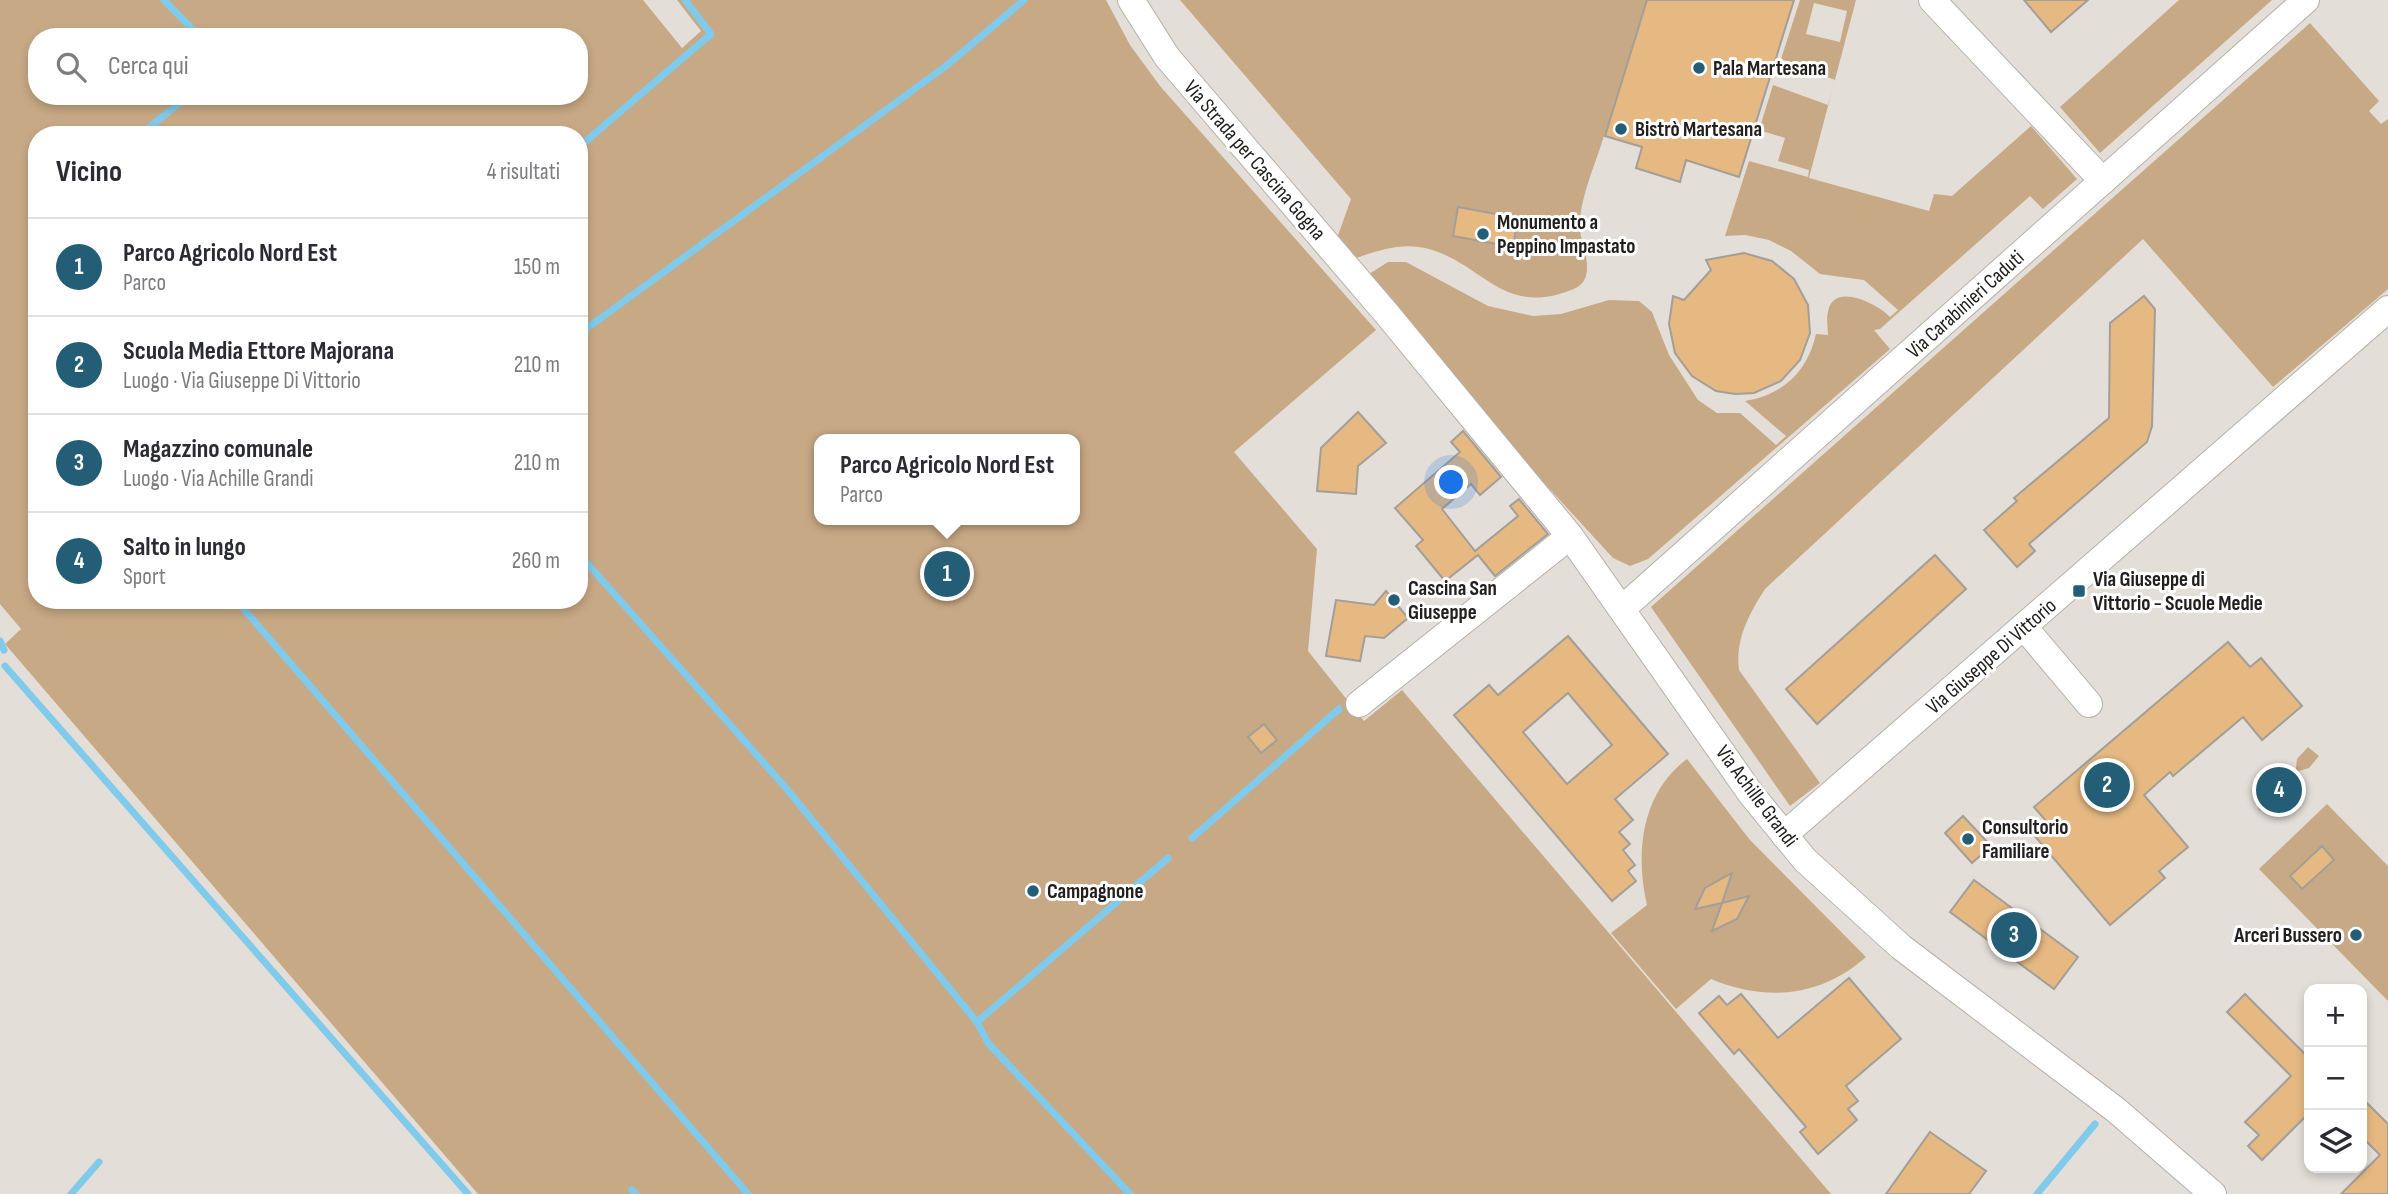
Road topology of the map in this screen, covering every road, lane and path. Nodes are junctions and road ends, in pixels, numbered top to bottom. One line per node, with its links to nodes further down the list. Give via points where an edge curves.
1 (1131, 0): 6 (street, Via Strada per Cascina Gogna, via 1167,57)
2 (1932, 0): 4 (street)
3 (2306, 0): 4 (street, Via Carabinieri Caduti)
4 (2103, 181): 8 (street, Via Carabinieri Caduti)
5 (2388, 310): 9 (street, Via Giuseppe Di Vittorio)
6 (1387, 314): 7 (street, Via Achille Grandi)
7 (1570, 536): 8 (street, Via Achille Grandi); 10 (street)
8 (1623, 608): 12 (street, Via Achille Grandi)
9 (2024, 627): 11 (street); 12 (street, Via Giuseppe Di Vittorio)
10 (1359, 704)
11 (2089, 704)
12 (1784, 835): 13 (street, Via Achille Grandi, via 1837,891 1901,947 2116,1110)
13 (2213, 1194)

